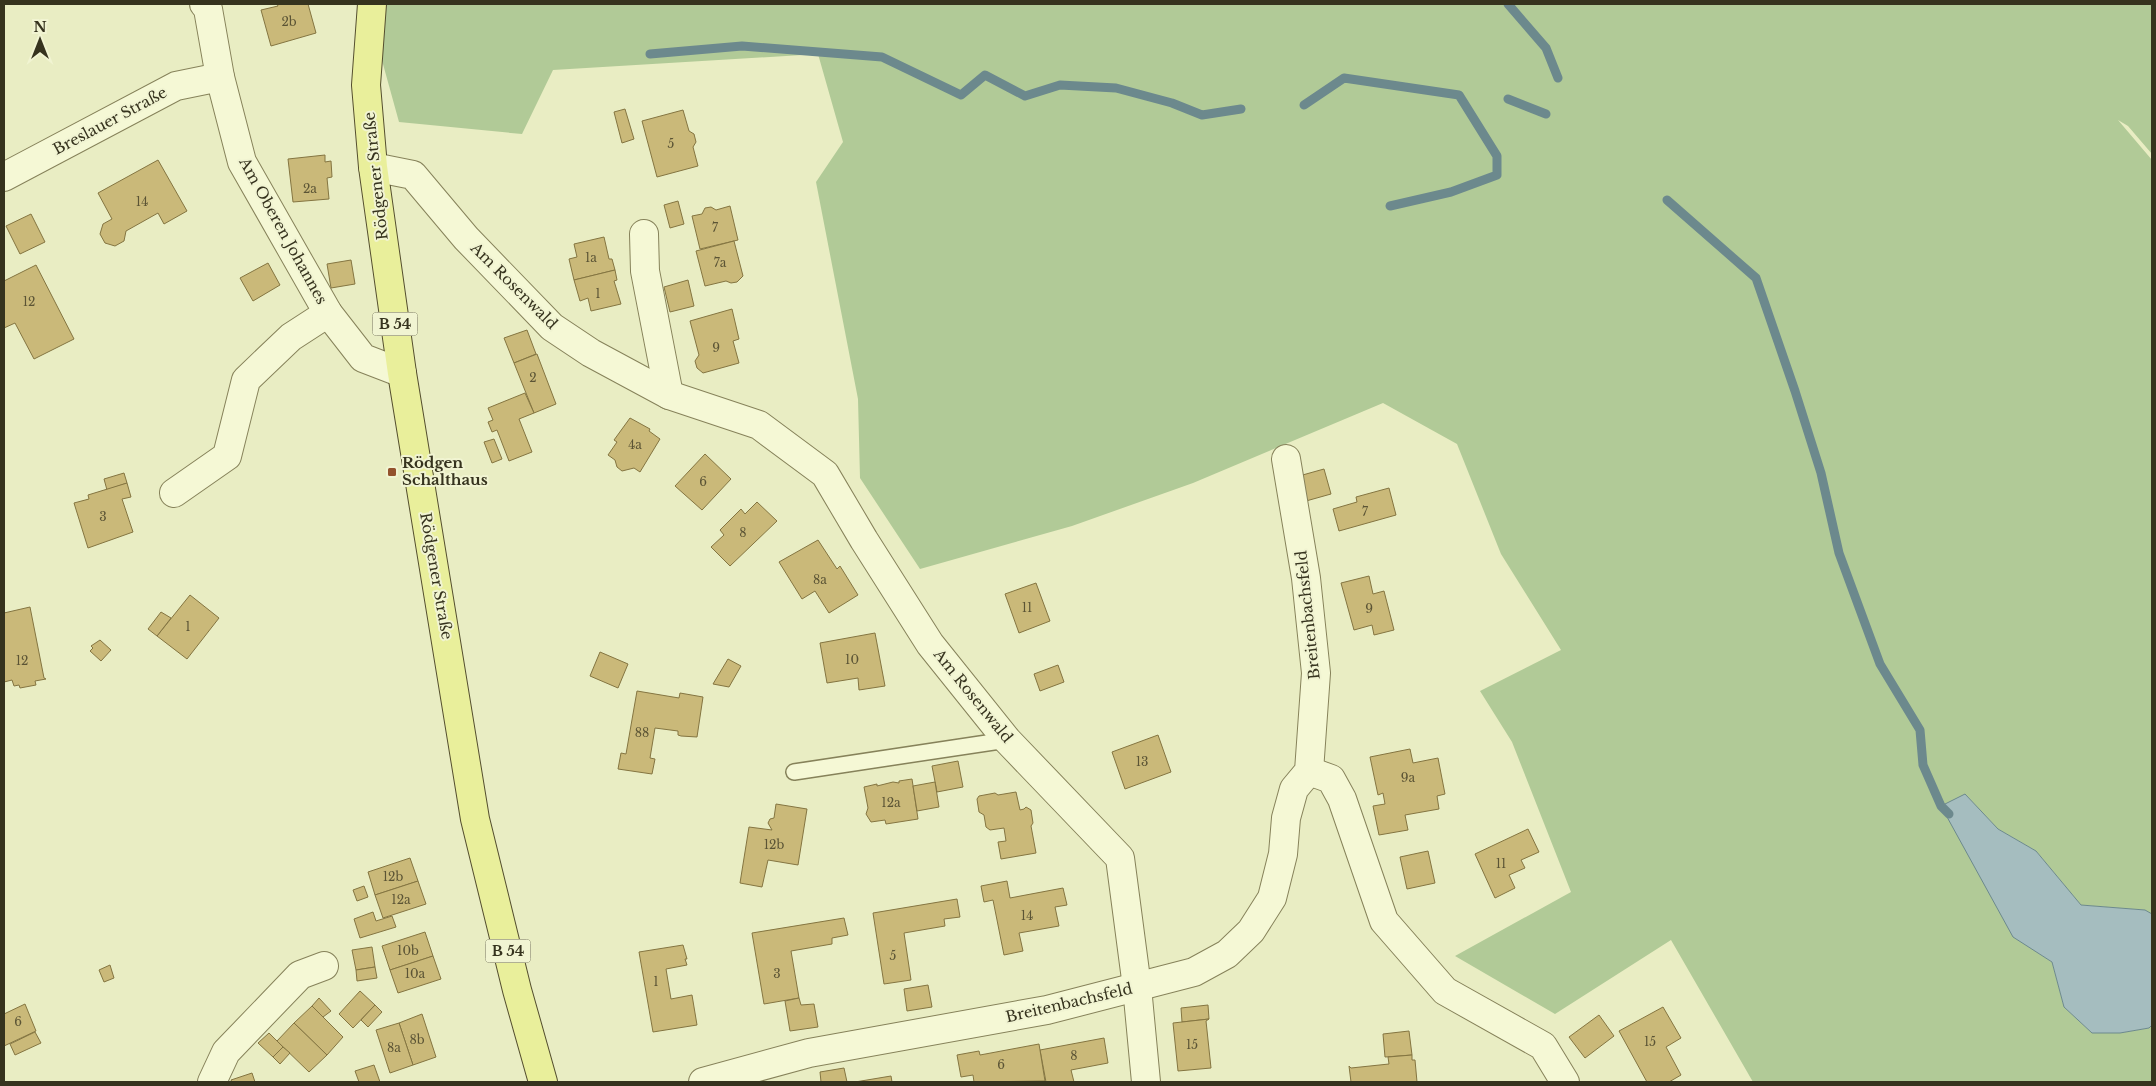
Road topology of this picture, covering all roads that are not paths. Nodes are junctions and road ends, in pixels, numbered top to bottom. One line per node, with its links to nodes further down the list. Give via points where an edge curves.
1 (204, 4): 3 (street, Am Oberen Johannes, via 208,10)
2 (372, 4): 4 (main road, Rödgener Straße / B 54, via 366,85)
3 (220, 77): 5 (street, Breslauer Straße, via 176,86); 7 (street, Am Oberen Johannes, via 242,162)
4 (373, 166): 8 (main road, Rödgener Straße / B 54); 9 (street, Am Rosenwald, via 413,175 466,238 552,327 591,353)
5 (4, 177)
6 (644, 234): 9 (street, via 645,271)
7 (328, 313): 8 (street, Am Oberen Johannes, via 363,358); 11 (street, Am Oberen Johannes, via 291,337 246,380 227,456)
8 (402, 372): 19 (main road, Rödgener Straße / B 54, via 475,819)
9 (669, 395): 12 (street, Am Rosenwald, via 759,425 825,474 930,644)
10 (1286, 459): 13 (street, Breitenbachsfeld, via 1306,578 1316,673)
11 (174, 493)
12 (1007, 740): 14 (lane); 16 (street, Am Rosenwald, via 1120,858)
13 (1309, 771): 16 (street, Breitenbachsfeld, via 1294,788 1272,898 1251,931 1227,954 1194,972); 22 (street, via 1331,778 1342,799 1384,921 1445,991 1543,1046)
14 (794, 772)
15 (324, 966): 18 (street, via 300,975 226,1052)
16 (1137, 987): 17 (street, Breitenbachsfeld, via 1047,1010 809,1053); 21 (street, Am Rosenwald)
17 (761, 1075): 20 (street, Breitenbachsfeld)
18 (212, 1082)
19 (543, 1082)
20 (703, 1082)
21 (1146, 1082)
22 (1565, 1082)

